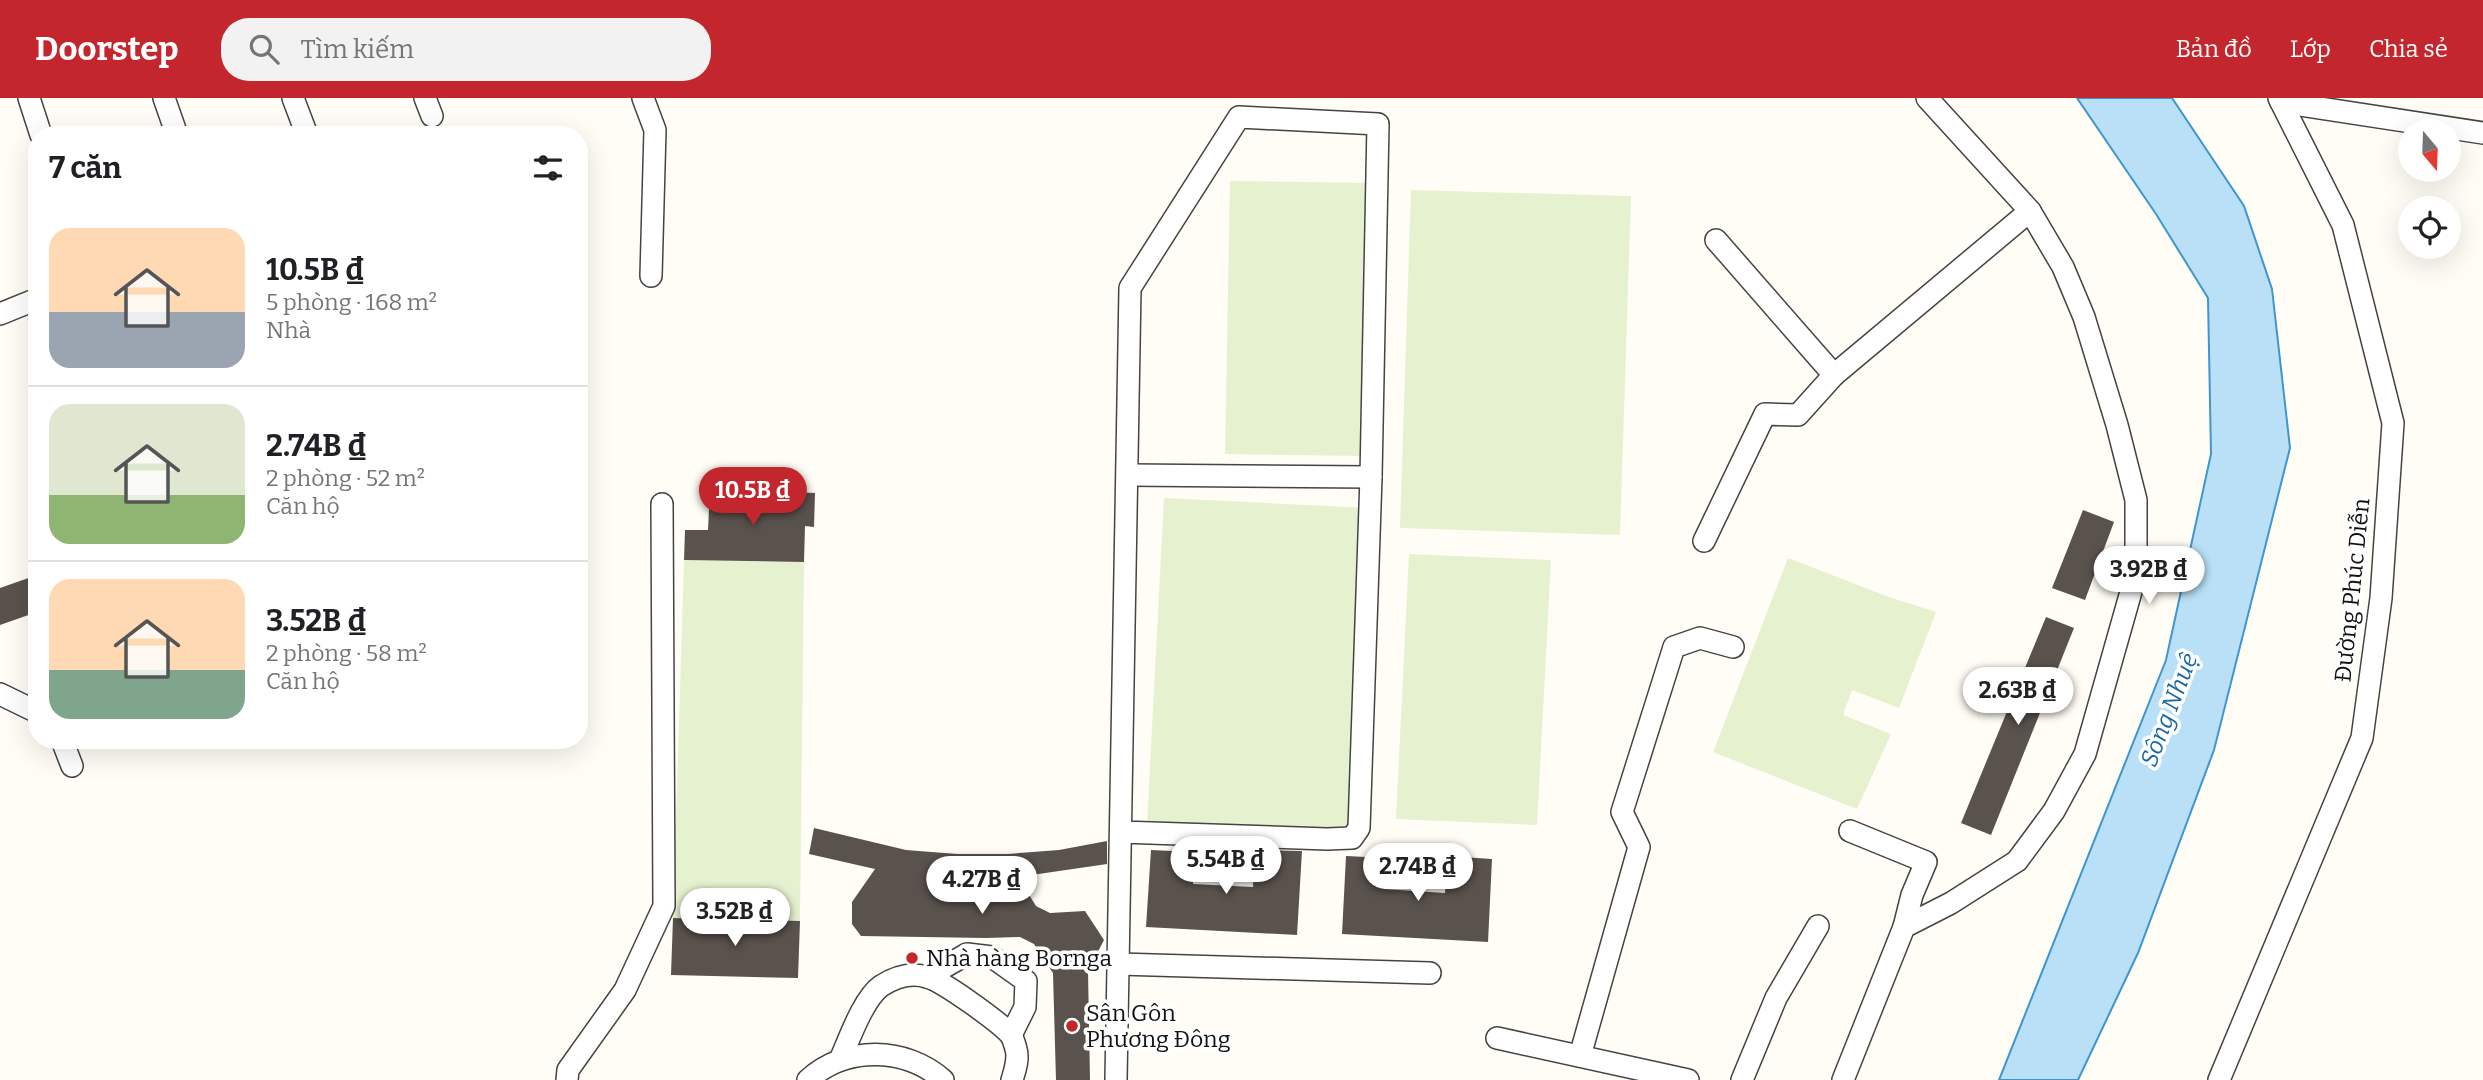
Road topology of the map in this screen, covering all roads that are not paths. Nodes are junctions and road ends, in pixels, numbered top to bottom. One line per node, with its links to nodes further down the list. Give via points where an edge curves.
1 (29, 98): 7 (street)
2 (164, 98): 8 (street)
3 (293, 98): 9 (street)
4 (643, 98): 13 (street, via 655,130)
5 (1927, 98): 11 (street)
6 (2280, 100): 10 (street); 45 (street, Đường Phúc Diễn, via 2343,225 2393,423 2381,598 2362,738)
7 (38, 126)
8 (174, 126)
9 (304, 126)
10 (2483, 133)
11 (2030, 211): 16 (street); 29 (street, via 2063,267 2084,317 2117,425 2136,500 2136,573 2085,754 2054,811 2017,861)
12 (1716, 240): 16 (street)
13 (651, 276)
14 (28, 303): 15 (street)
15 (0, 314)
16 (1834, 375): 20 (street, via 1798,415 1765,414)
17 (1128, 475): 18 (street); 18 (street, via 1130,288 1239,117 1378,124); 27 (street)
18 (1371, 477): 27 (street, via 1359,828 1352,838)
19 (662, 504): 37 (street, via 664,906 625,990 568,1070)
20 (1704, 541)
21 (1733, 647): 35 (street, via 1700,638 1674,647 1622,812 1639,847)
22 (0, 694): 23 (street)
23 (28, 708)
24 (65, 749): 25 (street)
25 (72, 766)
26 (1850, 831): 29 (street, via 1926,862)
27 (1121, 832): 30 (street)
28 (1818, 926): 43 (street, via 1776,998)
29 (1904, 927): 44 (street)
30 (1119, 964): 31 (street); 41 (street)
31 (1430, 973)
32 (927, 976): 33 (street, via 946,984); 33 (street, via 967,954 992,957 1026,981 1025,1007); 36 (street, via 910,975 879,988)
33 (1011, 1035): 40 (street, via 1017,1051)
34 (1497, 1038): 35 (street)
35 (1580, 1056): 42 (street)
36 (839, 1060): 38 (street); 39 (street, via 871,1054 903,1057)
37 (568, 1080)
38 (808, 1080)
39 (943, 1080)
40 (1012, 1080)
41 (1116, 1080)
42 (1688, 1080)
43 (1742, 1080)
44 (1843, 1080)
45 (2219, 1080)

